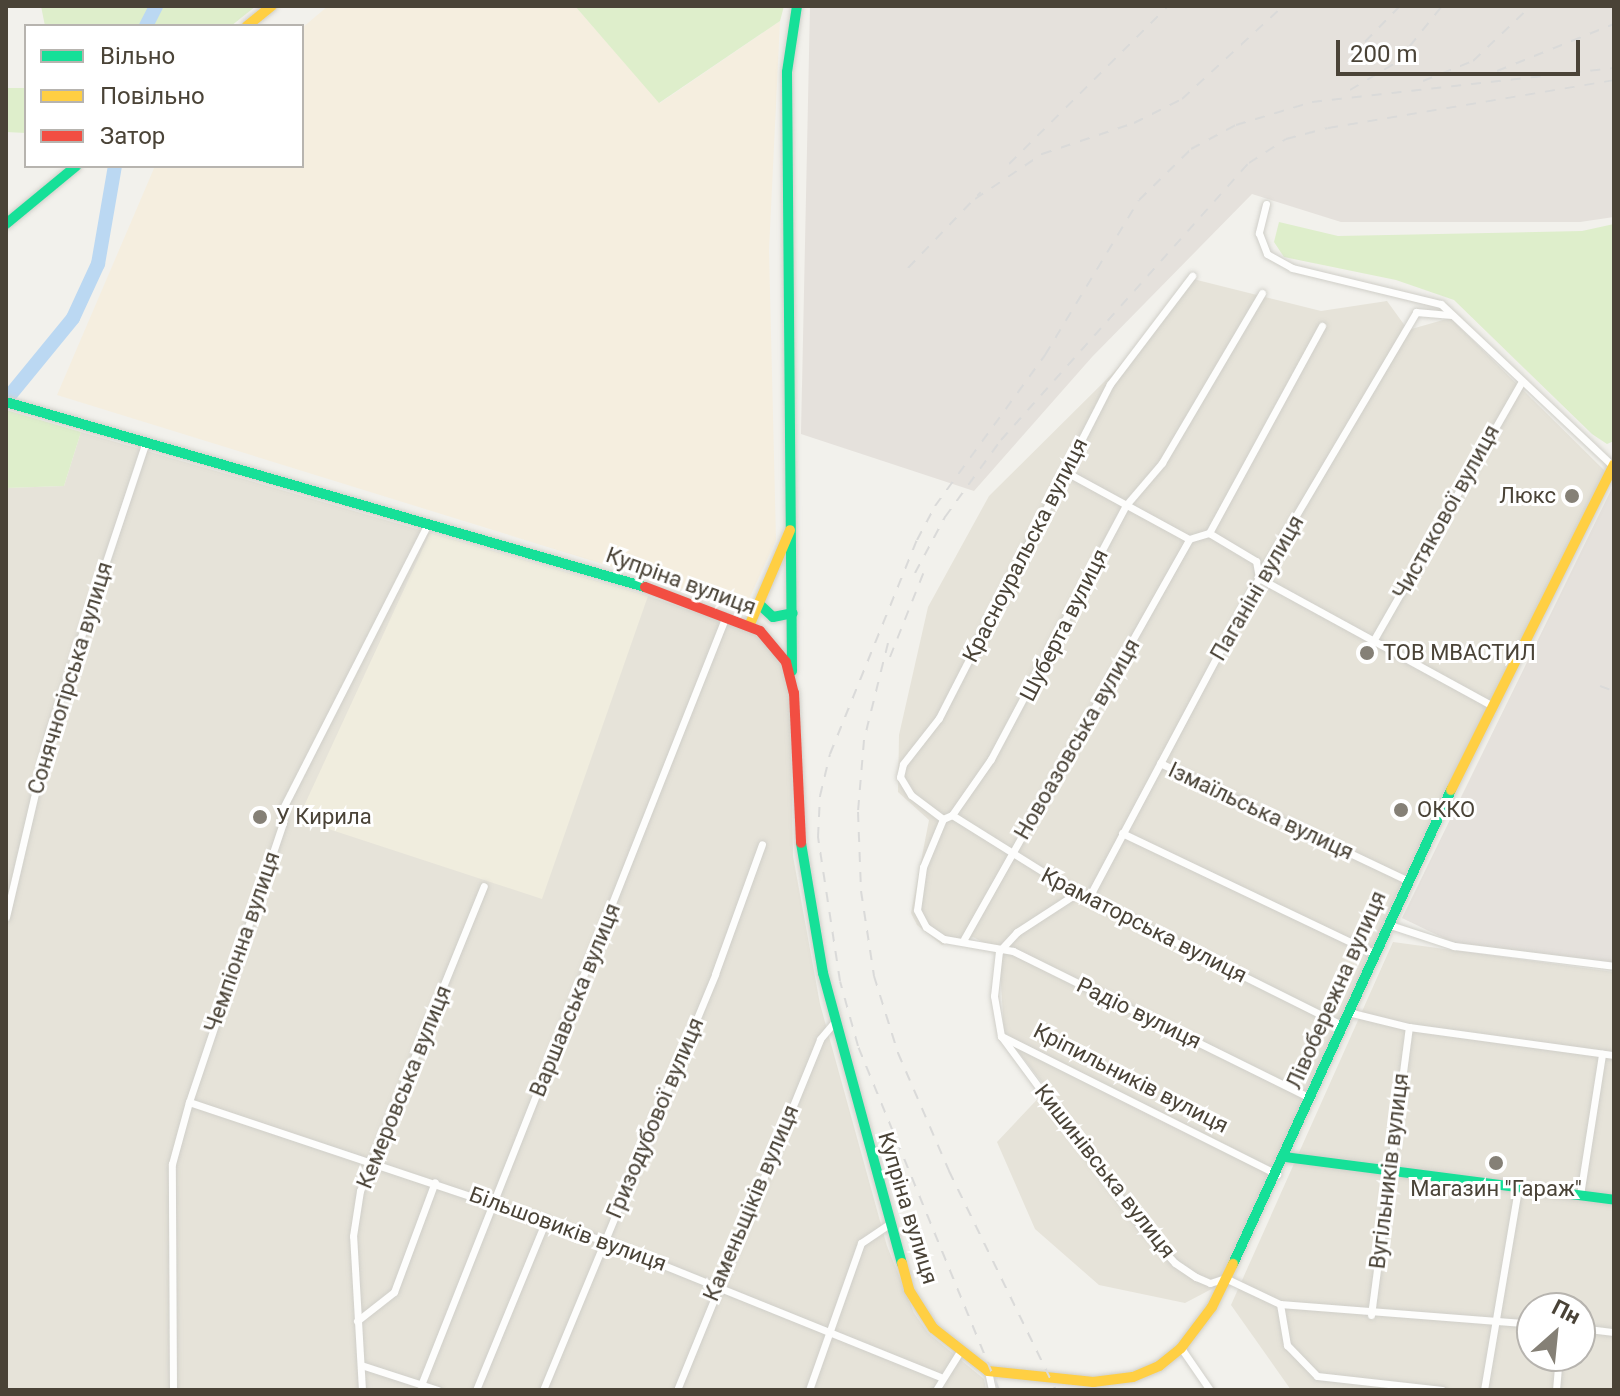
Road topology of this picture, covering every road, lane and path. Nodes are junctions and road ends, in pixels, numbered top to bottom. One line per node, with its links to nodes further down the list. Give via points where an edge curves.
1 (272, 6): 3 (main road)
2 (797, 6): 18 (main road, via 787,72)
3 (250, 24)
4 (74, 168): 6 (main road)
5 (1266, 204): 9 (street, via 1259,233 1267,254 1292,268 1414,293)
6 (8, 223)
7 (1192, 276): 15 (street, Красноуральска вулиця, via 1110,384)
8 (1262, 293): 16 (street, Шуберта вулиця, via 1162,463)
9 (1452, 315): 11 (street); 21 (street, Паганіні вулиця, via 1416,312)
10 (1322, 326): 19 (street)
11 (1521, 383): 14 (street); 26 (street, Чистякової вулиця)
12 (6, 402): 13 (main road, Купріна вулиця)
13 (146, 442): 17 (main road, Купріна вулиця); 39 (street, Сонячногірська вулиця, via 50,730)
14 (1614, 466): 28 (main road, Лівобережна вулиця)
15 (1066, 472): 16 (street); 31 (street, Красноуральска вулиця, via 939,718 903,764 900,777 911,795)
16 (1126, 505): 20 (street); 30 (street, Шуберта вулиця, via 1031,691)
17 (427, 525): 24 (main road, Купріна вулиця, via 509,545); 53 (street, Чемпіонна вулиця, via 283,808 283,823)
18 (792, 525): 22 (main road); 23 (main road)
19 (1209, 533): 20 (street); 21 (street, via 1256,561)
20 (1189, 539): 34 (street, Новоазовська вулиця)
21 (1259, 578): 26 (street); 29 (street, Паганіні вулиця)
22 (759, 604): 23 (main road, via 773,617); 25 (main road)
23 (793, 613): 27 (main road)
24 (726, 614): 25 (main road, Купріна вулиця); 62 (street, Варшавська вулиця)
25 (750, 624): 27 (main road, Купріна вулиця, via 786,662)
26 (1372, 643): 28 (street)
27 (794, 693): 46 (main road, Купріна вулиця, via 801,847)
28 (1493, 706): 35 (main road, Лівобережна вулиця)
29 (1160, 763): 32 (street, Паганіні вулиця); 35 (street, Ізмаїльська вулиця)
30 (952, 815): 31 (street); 34 (street, Краматорська вулиця)
31 (943, 819): 41 (street, via 923,867 917,910 926,927 944,939)
32 (1122, 833): 38 (street, Паганіні вулиця); 43 (street)
33 (762, 844): 65 (street, Гризодубової вулиця, via 715,974)
34 (1012, 855): 37 (street, Краматорська вулиця); 41 (street, Новоазовська вулиця)
35 (1406, 880): 40 (main road, Лівобережна вулиця)
36 (484, 886): 55 (street, Кемеровська вулиця)
37 (1077, 893): 38 (street, Краматорська вулиця); 42 (street, via 1017,932)
38 (1088, 899): 47 (street, Краматорська вулиця)
39 (6, 917)
40 (1387, 924): 43 (main road, Лівобережна вулиця); 44 (street, via 1454,946)
41 (964, 939): 42 (street, Радіо вулиця)
42 (999, 951): 49 (street, Кріпильників вулиця, via 994,996); 52 (street, Радіо вулиця, via 1013,951)
43 (1374, 953): 45 (main road, Лівобережна вулиця)
44 (1614, 966)
45 (1348, 1012): 47 (main road, Лівобережна вулиця); 48 (street)
46 (835, 1021): 64 (main road, Купріна вулиця); 67 (street, Каменьщіків вулиця, via 820,1039)
47 (1342, 1025): 52 (main road, Лівобережна вулиця)
48 (1409, 1027): 50 (street); 56 (street, Вугільників вулиця)
49 (1001, 1036): 57 (street, Кріпильників вулиця); 66 (street, Кишинівська вулиця, via 1141,1226 1175,1263 1210,1283)
50 (1602, 1054): 51 (street); 60 (street)
51 (1614, 1055)
52 (1311, 1098): 54 (main road, Лівобережна вулиця)
53 (189, 1102): 55 (street, Більшовиків вулиця); 80 (street, Чемпіонна вулиця, via 172,1164)
54 (1285, 1157): 56 (main road); 57 (main road, Лівобережна вулиця)
55 (375, 1163): 58 (street, Більшовиків вулиця); 70 (street, Кемеровська вулиця, via 360,1191 353,1236)
56 (1387, 1172): 59 (main road); 69 (street, Вугільників вулиця)
57 (1277, 1174): 66 (main road, Лівобережна вулиця)
58 (435, 1182): 62 (street, Більшовиків вулиця); 70 (street, via 394,1292)
59 (1518, 1188): 60 (main road); 71 (street)
60 (1580, 1195): 61 (main road)
61 (1614, 1200)
62 (492, 1202): 63 (street, Більшовиків вулиця); 79 (street, Варшавська вулиця)
63 (546, 1220): 65 (street, Більшовиків вулиця); 83 (street)
64 (889, 1224): 73 (street, via 861,1243); 75 (main road, Купріна вулиця, via 909,1290 933,1328)
65 (604, 1241): 67 (street, Більшовиків вулиця); 84 (street, Гризодубової вулиця)
66 (1225, 1278): 68 (street); 74 (main road, Лівобережна вулиця, via 1212,1307)
67 (717, 1283): 73 (street, Більшовиків вулиця); 85 (street, Каменьщіків вулиця)
68 (1280, 1304): 69 (street); 90 (street, via 1287,1345 1317,1376)
69 (1371, 1315): 71 (street)
70 (357, 1321): 76 (street, Кемеровська вулиця)
71 (1496, 1321): 72 (street); 91 (street)
72 (1516, 1323)
73 (829, 1334): 78 (street, Більшовиків вулиця); 86 (street)
74 (1181, 1348): 77 (main road, Лівобережна вулиця, via 1133,1377 1093,1382); 89 (street)
75 (959, 1353): 77 (main road, Купріна вулиця); 78 (street)
76 (361, 1365): 79 (street); 81 (street, Кемеровська вулиця)
77 (988, 1371): 88 (street)
78 (940, 1377): 87 (street)
79 (421, 1385): 82 (street)
80 (173, 1390)
81 (362, 1390)
82 (438, 1390)
83 (476, 1390)
84 (543, 1390)
85 (677, 1390)
86 (809, 1390)
87 (936, 1390)
88 (992, 1390)
89 (1210, 1390)
90 (1442, 1390)
91 (1484, 1390)

